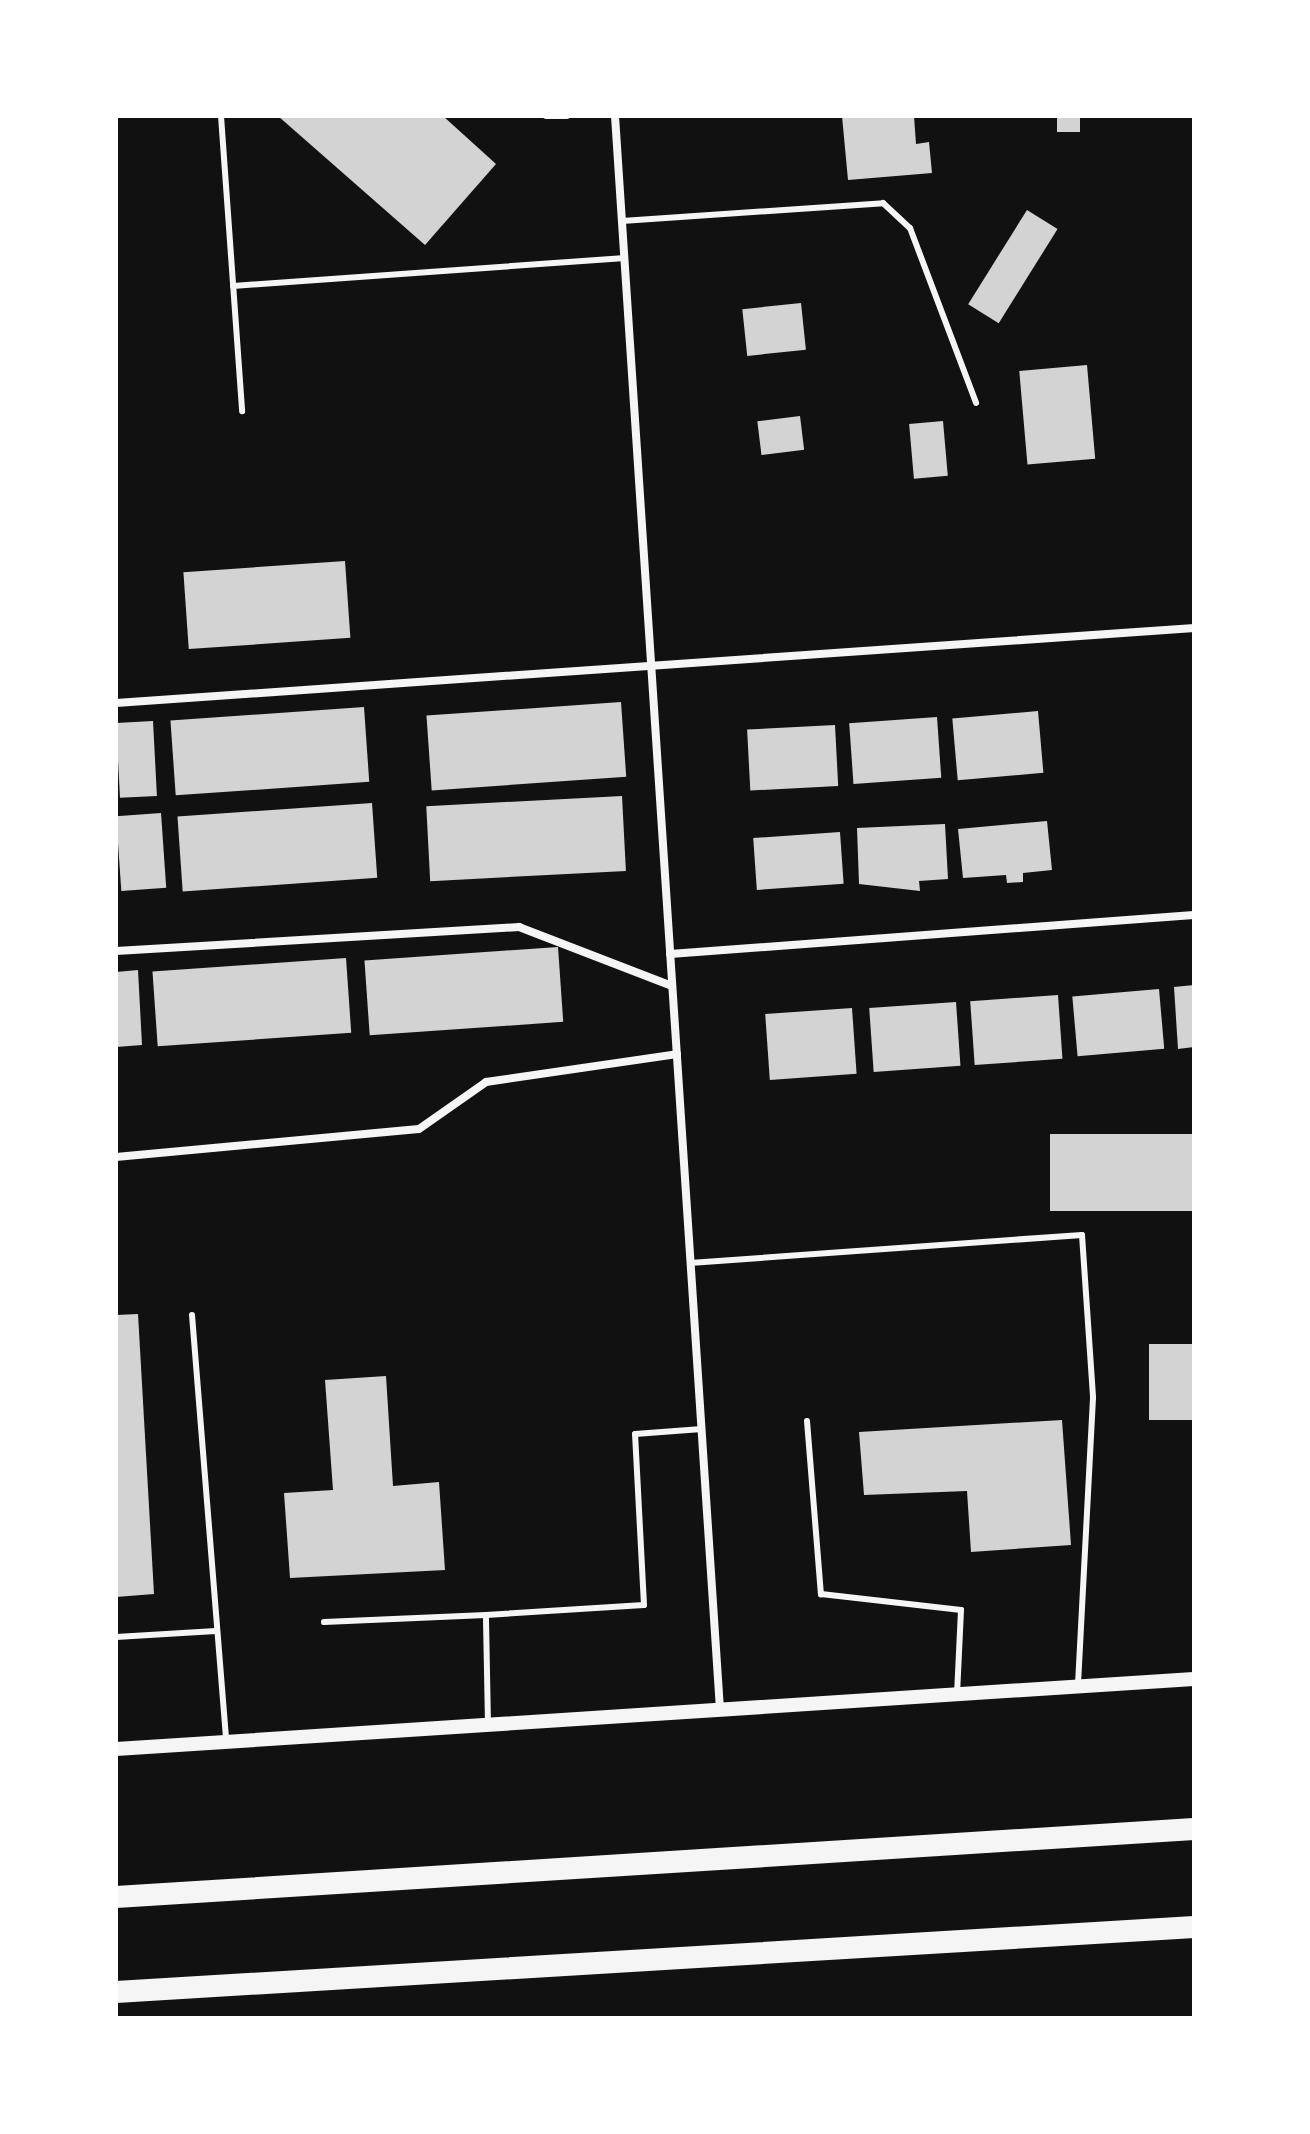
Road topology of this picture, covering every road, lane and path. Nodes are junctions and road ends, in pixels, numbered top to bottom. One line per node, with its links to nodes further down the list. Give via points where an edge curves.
1 (221, 116): 7 (lane)
2 (546, 116): 3 (lane)
3 (567, 116)
4 (615, 116): 5 (street)
5 (622, 221): 6 (street); 8 (lane, via 883,203 910,228)
6 (625, 258): 7 (lane); 11 (street)
7 (233, 286): 9 (lane)
8 (976, 403)
9 (242, 411)
10 (1194, 628): 11 (street)
11 (651, 665): 12 (street); 15 (street)
12 (116, 703)
13 (1194, 915): 15 (street)
14 (116, 951): 16 (street, via 519,927)
15 (670, 954): 16 (street)
16 (672, 986): 17 (street)
17 (677, 1054): 18 (street, via 486,1082 419,1129); 19 (street)
18 (116, 1157)
19 (690, 1263): 22 (street); 28 (lane, via 1082,1235 1093,1398)
20 (192, 1315): 25 (lane)
21 (807, 1421): 29 (lane, via 821,1594 961,1610)
22 (702, 1429): 23 (lane, via 635,1434 644,1605); 30 (street)
23 (486, 1615): 24 (lane); 31 (lane)
24 (324, 1622)
25 (216, 1631): 26 (lane); 32 (lane)
26 (116, 1637)
27 (1194, 1679): 28 (street)
28 (1078, 1687): 29 (street)
29 (957, 1694): 30 (street)
30 (720, 1709): 31 (street)
31 (488, 1724): 32 (street)
32 (226, 1741): 33 (street)
33 (116, 1749)
34 (1194, 1829): 35 (highway)
35 (116, 1897)
36 (1194, 1927): 37 (highway)
37 (116, 1992)

